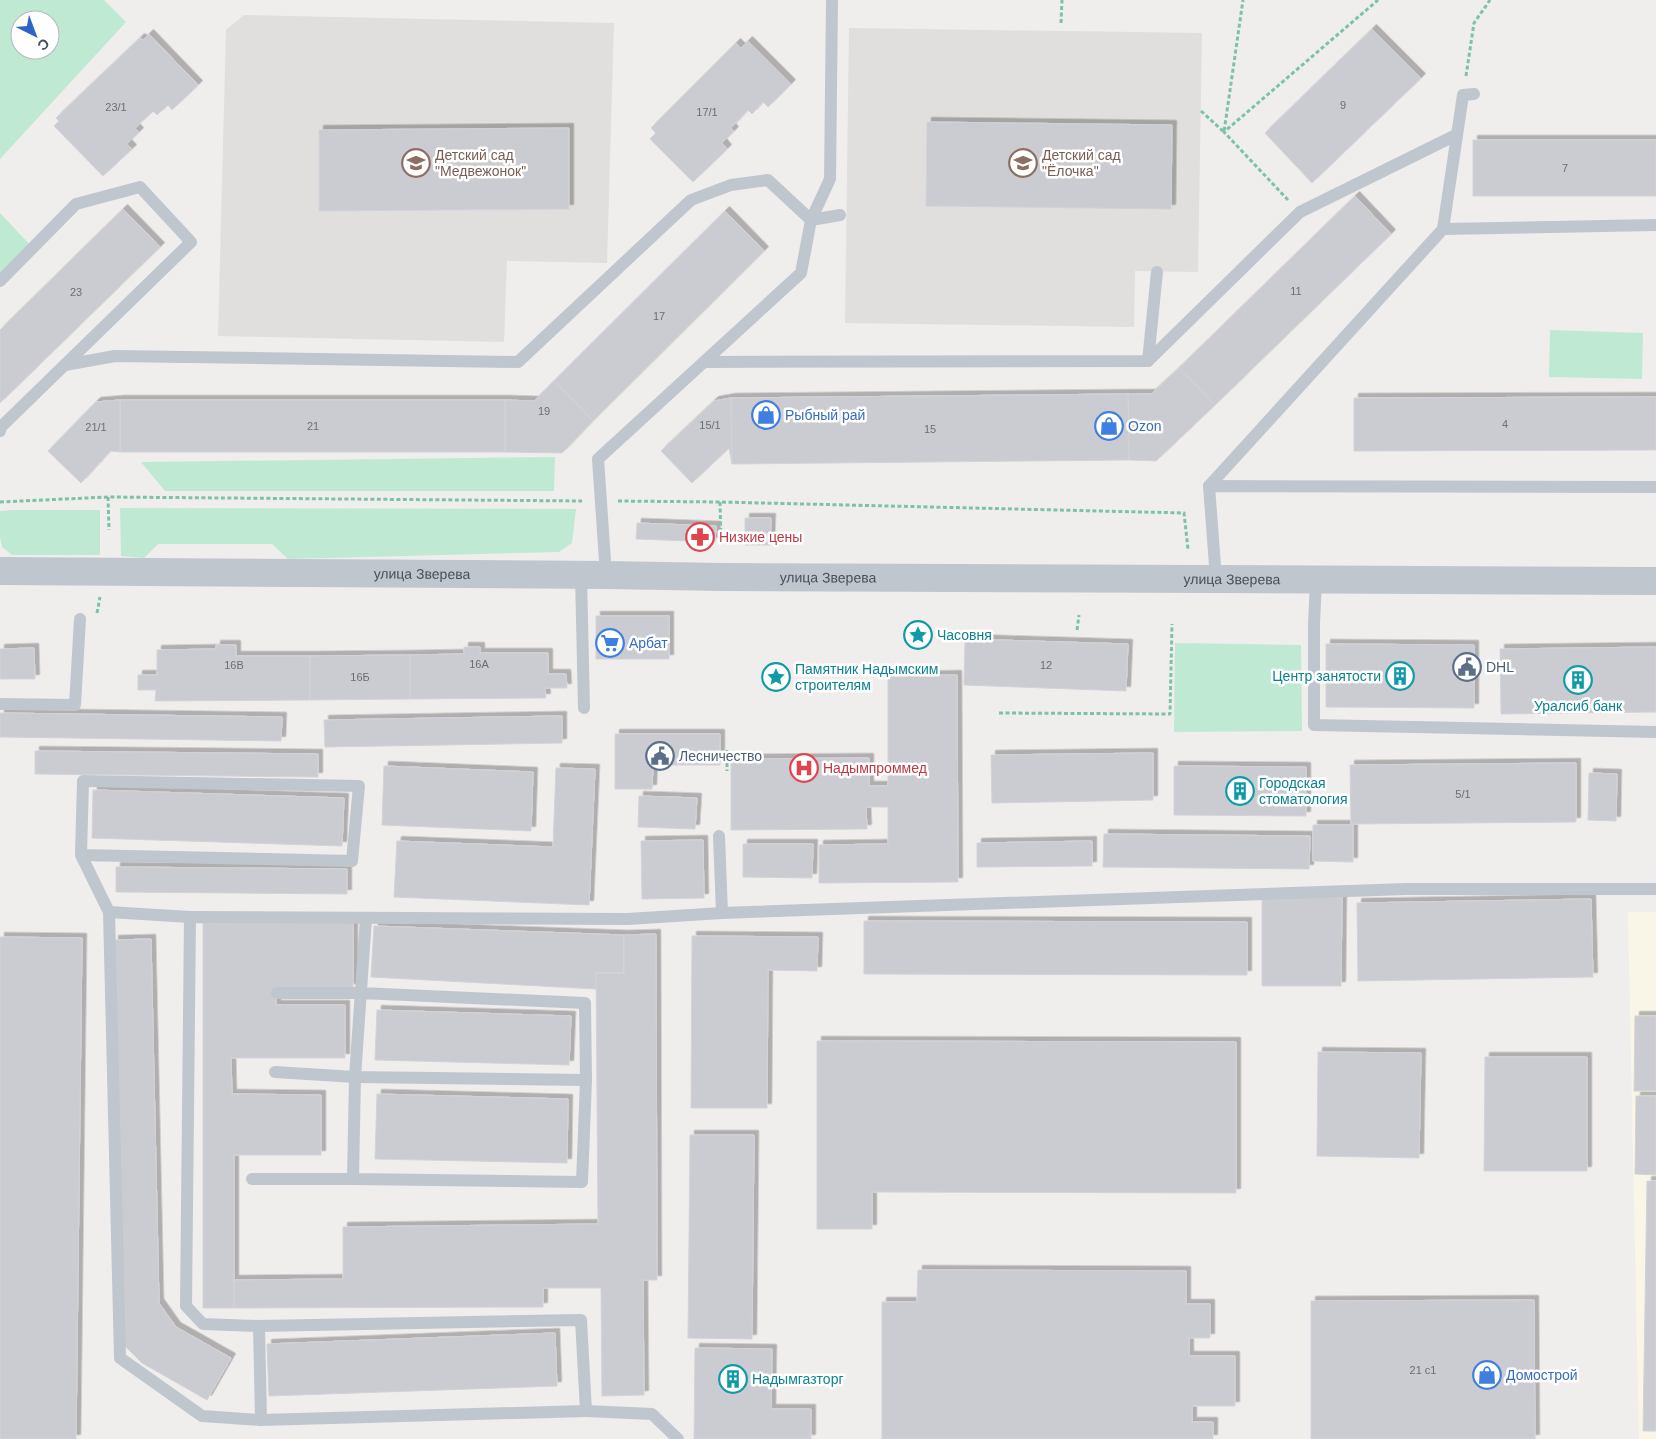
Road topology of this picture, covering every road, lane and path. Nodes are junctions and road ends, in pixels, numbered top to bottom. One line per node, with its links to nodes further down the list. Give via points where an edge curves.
1 (832, 0): 13 (lane, via 830,179)
2 (1062, 0): 6 (path)
3 (1244, 0): 9 (path)
4 (1378, 0): 9 (path)
5 (1490, 0): 7 (path, via 1474,23)
6 (1061, 24)
7 (1468, 94): 10 (lane)
8 (1201, 111): 9 (path)
9 (1224, 132): 11 (path)
10 (1456, 135): 11 (lane); 15 (lane)
11 (1300, 212): 19 (lane)
12 (840, 215): 13 (lane)
13 (811, 220): 18 (lane, via 802,273); 20 (lane, via 768,180 731,185 691,200 518,362 115,356)
14 (1656, 225): 15 (lane)
15 (1443, 229): 22 (lane)
16 (1158, 272): 19 (lane)
17 (0, 281): 20 (lane, via 76,204 140,187 191,242)
18 (704, 362): 19 (lane); 29 (lane, via 598,459)
19 (1148, 362)
20 (65, 365): 21 (lane)
21 (0, 431)
22 (1209, 486): 23 (lane); 30 (lane)
23 (1656, 487)
24 (108, 497): 26 (path)
25 (720, 502): 27 (path)
26 (109, 530)
27 (722, 542)
28 (0, 571): 29 (street, улица Зверева)
29 (593, 575): 30 (street, улица Зверева); 40 (lane)
30 (1216, 579): 31 (street, улица Зверева)
31 (1316, 580): 32 (street, улица Зверева); 42 (lane, via 1314,725)
32 (1656, 582)
33 (100, 595): 36 (path)
34 (1079, 615): 38 (path)
35 (80, 619): 39 (lane, via 75,705)
36 (96, 619)
37 (1172, 624): 41 (path, via 1170,714)
38 (1077, 630)
39 (0, 704)
40 (584, 708)
41 (999, 713)
42 (1656, 732)
43 (727, 750): 44 (path)
44 (727, 771)
45 (719, 836): 49 (lane)
46 (81, 855): 46 (lane, via 352,861 359,786 83,781); 48 (lane)
47 (1656, 889): 49 (lane, via 1406,889)
48 (109, 912): 50 (lane); 61 (lane, via 120,1358 202,1416)
49 (722, 913): 51 (lane, via 628,919)
50 (190, 917): 51 (lane); 59 (lane, via 186,1306 204,1324)
51 (366, 918): 53 (lane)
52 (277, 993): 53 (lane)
53 (361, 993): 55 (lane); 56 (lane, via 586,1003)
54 (275, 1072): 55 (lane)
55 (355, 1077): 56 (lane); 58 (lane)
56 (586, 1080): 58 (lane, via 582,1182)
57 (252, 1179): 58 (lane)
58 (353, 1179)
59 (259, 1326): 60 (lane, via 581,1320); 61 (lane)
60 (586, 1411): 61 (lane); 62 (lane, via 652,1414)
61 (261, 1420)
62 (678, 1439)

